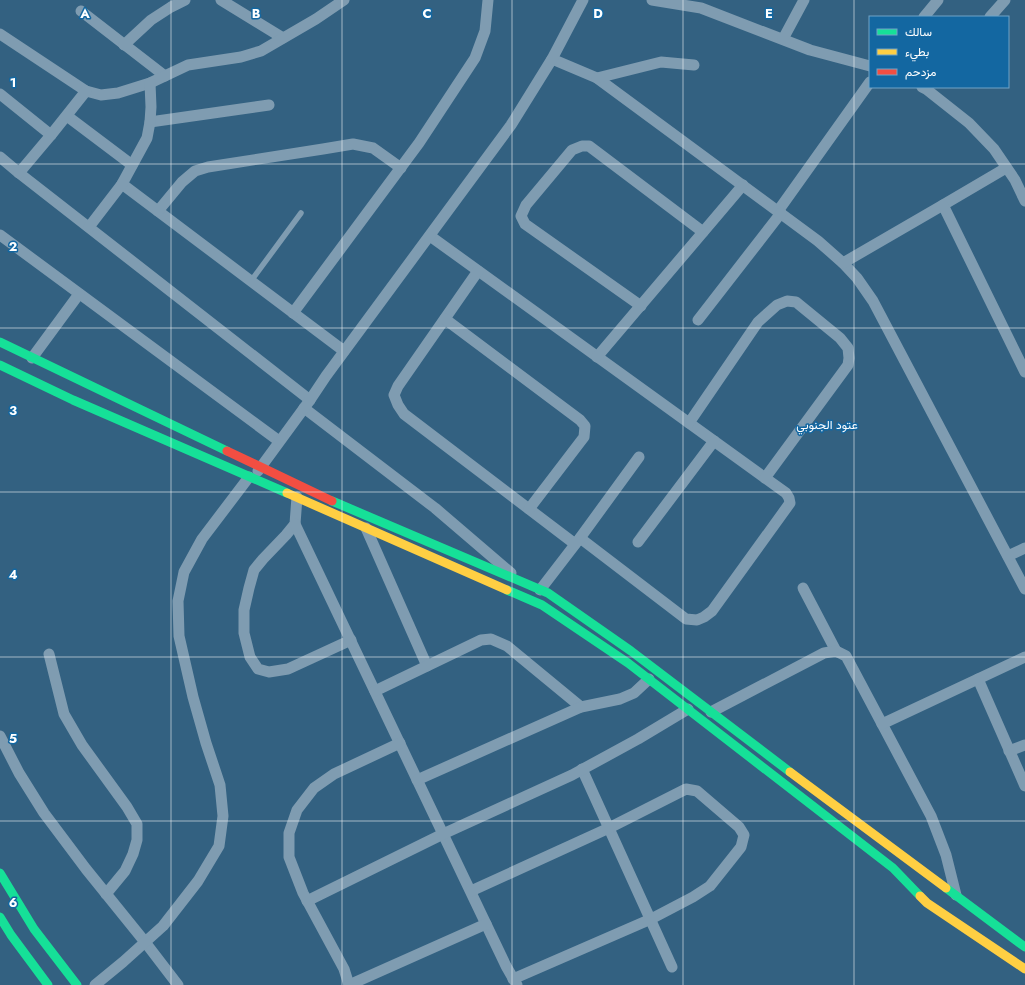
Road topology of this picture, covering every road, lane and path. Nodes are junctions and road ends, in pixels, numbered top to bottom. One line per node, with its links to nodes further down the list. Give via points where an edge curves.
1 (185, 0): 16 (street, via 151,20)
2 (221, 0): 14 (street)
3 (344, 0): 14 (street)
4 (488, 0): 33 (street, via 485,31 475,58)
5 (583, 0): 17 (street)
6 (654, 0): 15 (street, via 701,8)
7 (804, 0): 15 (street)
8 (938, 0): 11 (street)
9 (1006, 0): 12 (street)
10 (81, 11): 16 (street)
11 (925, 16)
12 (991, 16)
13 (0, 34): 25 (street)
14 (283, 38): 20 (street, via 261,51 241,57 188,65)
15 (783, 39): 19 (street, via 810,50)
16 (124, 45): 20 (street)
17 (552, 59): 21 (street); 47 (street, via 510,125)
18 (694, 65): 21 (street, via 662,62)
19 (869, 66)
20 (164, 76): 22 (street)
21 (597, 78): 37 (street)
22 (150, 83): 25 (street, via 118,93 101,95); 29 (street)
23 (869, 83): 42 (street)
24 (925, 88): 34 (street, via 969,123 994,149)
25 (86, 91): 28 (street)
26 (0, 94): 30 (street)
27 (269, 105): 29 (street)
28 (67, 116): 30 (street); 32 (street)
29 (150, 122): 32 (street, via 147,138)
30 (52, 135): 35 (street)
31 (0, 157): 35 (street)
32 (132, 165): 36 (street)
33 (401, 168): 41 (street, via 373,148 353,144 208,167 195,171 182,182); 53 (street)
34 (1006, 168): 38 (street); 40 (street)
35 (20, 173): 44 (street)
36 (122, 184): 41 (street); 44 (street)
37 (743, 185): 42 (street); 45 (street)
38 (1022, 186): 39 (street)
39 (1025, 201)
40 (943, 205): 48 (street); 61 (street)
41 (158, 211): 50 (street)
42 (779, 212): 48 (street); 55 (street)
43 (301, 213): 50 (lane)
44 (89, 228): 62 (street)
45 (703, 232): 52 (street); 52 (street, via 589,146 572,150 526,205 521,216 525,224)
46 (0, 235): 51 (street)
47 (430, 236): 49 (street); 57 (street)
48 (842, 263): 77 (street, via 857,278 872,301)
49 (478, 271): 54 (street); 58 (street)
50 (251, 281): 53 (street)
51 (79, 294): 59 (street); 64 (street)
52 (641, 306): 58 (street)
53 (293, 313): 57 (street)
54 (445, 319): 71 (street, via 398,386 394,395 398,405 404,414); 71 (street, via 585,426 584,437)
55 (698, 320)
56 (0, 342): 59 (street)
57 (344, 351): 62 (street)
58 (597, 357): 63 (street)
59 (32, 358): 67 (street)
60 (0, 364): 68 (street, via 73,400)
61 (1025, 372)
62 (307, 404): 64 (street); 78 (street)
63 (689, 423): 65 (street); 69 (street, via 758,322 777,305 787,301 796,302 840,338 848,348 848,365)
64 (279, 441): 67 (street)
65 (714, 441): 69 (street); 75 (street)
66 (640, 458): 74 (street)
67 (260, 467): 68 (street); 78 (street, via 342,506)
68 (251, 478): 70 (street); 111 (street, via 202,539 184,572 178,601 179,636 193,697 220,785 224,816 219,846 198,882 163,926)
69 (765, 478): 74 (street, via 786,493 790,503 712,611 697,620 686,618)
70 (296, 497): 72 (street); 73 (street)
71 (529, 509): 74 (street)
72 (295, 524): 82 (street); 82 (street, via 254,570 244,610 244,633 250,657 258,669 269,672 288,669)
73 (366, 528): 86 (street); 87 (street, via 542,605)
74 (578, 541): 81 (street)
75 (638, 542)
76 (1025, 548): 77 (street)
77 (1008, 556): 80 (street)
78 (520, 581): 81 (street)
79 (803, 588): 83 (street)
80 (1025, 589)
81 (540, 590): 92 (street, via 631,651)
82 (350, 640): 89 (street)
83 (836, 651): 92 (street, via 824,653); 93 (street, via 846,656)
84 (49, 654): 105 (street, via 64,714 82,745 137,824 137,840 133,854 125,872)
85 (1025, 657): 88 (street)
86 (427, 666): 89 (street); 90 (street, via 481,640 491,639 507,646)
87 (649, 679): 90 (street, via 634,693 620,699); 91 (street)
88 (978, 679): 93 (street); 97 (street)
89 (375, 691): 95 (street)
90 (581, 707): 99 (street)
91 (688, 709): 98 (street); 114 (street, via 893,868 927,903)
92 (711, 712): 106 (street)
93 (882, 724): 106 (street, via 931,816 946,855)
94 (0, 736): 105 (street, via 44,813)
95 (400, 743): 99 (street); 107 (street, via 334,774 314,788 297,810 289,833 289,857)
96 (1025, 745): 97 (street)
97 (1010, 751): 100 (street)
98 (582, 769): 101 (street); 102 (street)
99 (417, 780): 102 (street)
100 (1025, 786)
101 (609, 828): 104 (street); 109 (street); 109 (street, via 686,789 697,791 740,827 744,835 741,847 710,886)
102 (443, 834): 104 (street); 107 (street)
103 (0, 873): 117 (street, via 34,929)
104 (471, 891): 110 (street)
105 (106, 894): 111 (street)
106 (956, 895): 112 (street)
107 (307, 901): 120 (street, via 344,969)
108 (0, 917): 116 (street)
109 (651, 919): 113 (street); 115 (street)
110 (486, 924): 115 (street); 120 (street)
111 (145, 942): 118 (street); 119 (street)
112 (1025, 947)
113 (672, 967)
114 (1025, 969)
115 (515, 982)
116 (48, 985)
117 (77, 985)
118 (95, 985)
119 (178, 985)
120 (349, 985)

